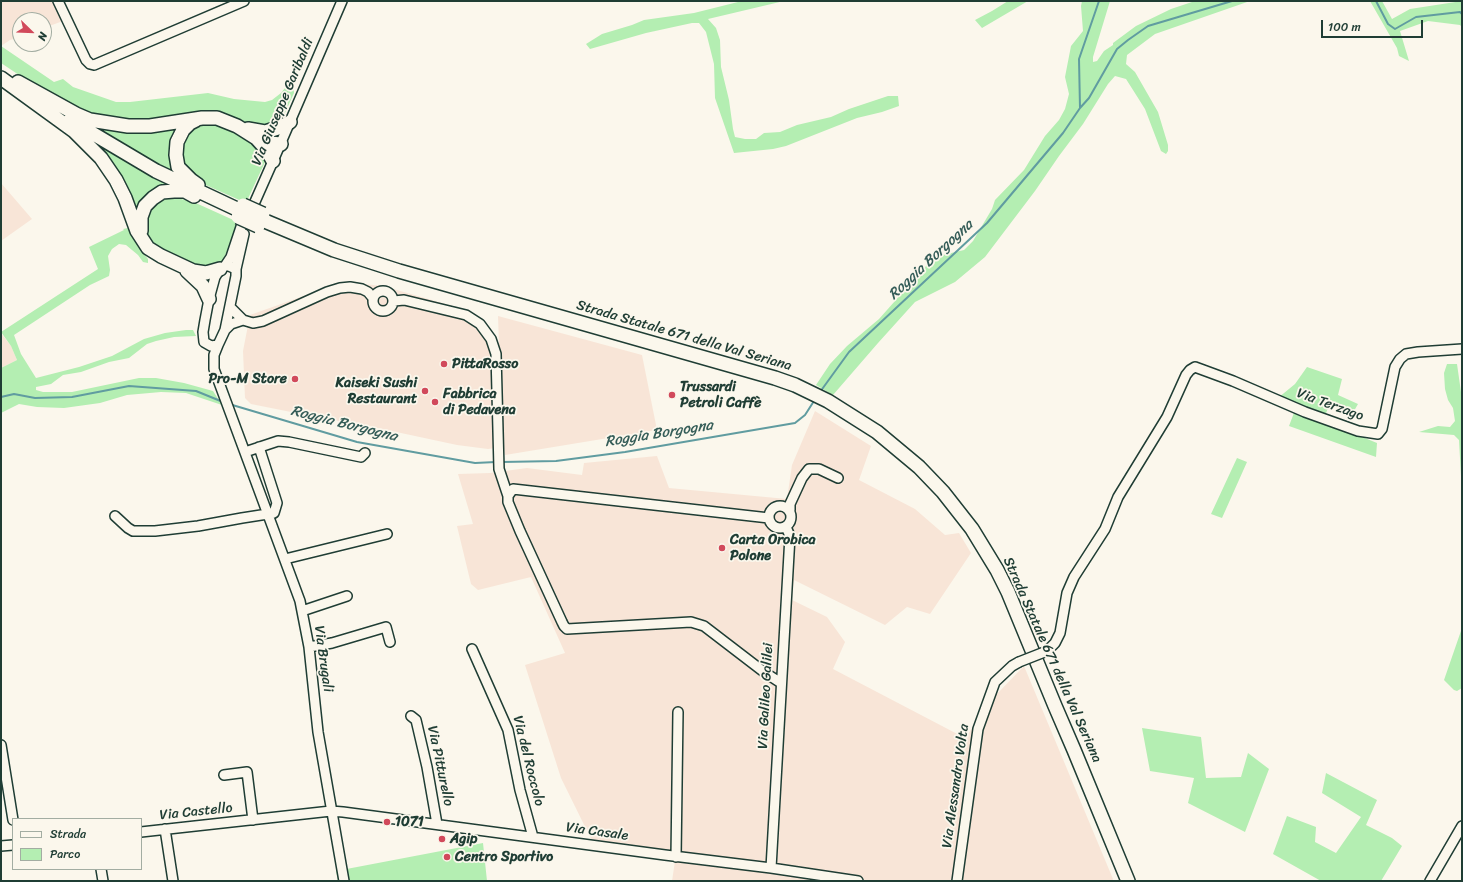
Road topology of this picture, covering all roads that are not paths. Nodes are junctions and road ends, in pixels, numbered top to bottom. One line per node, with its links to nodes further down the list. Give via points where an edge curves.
1 (58, 1): 2 (street, via 90,64)
2 (244, 1)
3 (342, 1): 7 (street, Via Giuseppe Garibaldi)
4 (1, 72): 6 (highway, via 90,120 128,126 150,126)
5 (1, 77): 11 (highway, Strada Statale 671 della Val Seriana, via 156,171); 12 (highway, via 74,132 101,158 126,198)
6 (202, 118): 8 (highway, via 217,118); 11 (highway, via 190,123 177,142 178,167 185,176 197,184)
7 (290, 122): 8 (highway); 9 (street, Via Giuseppe Garibaldi)
8 (261, 135): 9 (highway, via 270,143); 10 (highway)
9 (281, 144): 10 (street, Via Giuseppe Garibaldi)
10 (273, 161): 11 (street, Via Giuseppe Garibaldi)
11 (250, 215): 12 (highway, via 185,192 162,192 145,206 141,217); 14 (street, Via Giuseppe Garibaldi, via 241,227 230,257); 15 (street, Via Giuseppe Garibaldi); 68 (highway, Strada Statale 671 della Val Seriana, via 316,243 406,273 730,364 795,385 828,401 877,432 919,467 958,510 985,549 1008,592)
12 (142, 239): 13 (highway, via 148,248)
13 (182, 267): 14 (highway, via 206,273); 17 (highway, via 197,279)
14 (223, 267): 15 (street); 17 (street, Via Giuseppe Garibaldi, via 215,277)
15 (236, 269): 19 (street, Via Giuseppe Garibaldi)
16 (373, 298): 18 (street, via 377,292 383,290 390,292); 18 (street, via 376,307 382,311 391,308); 20 (street, via 362,289 340,288 263,321 253,323)
17 (208, 299): 22 (street, Via Giuseppe Garibaldi)
18 (394, 302): 31 (street, via 404,300 466,315 480,324 491,339 496,354 499,469)
19 (230, 307): 20 (street); 21 (street, Via Giuseppe Garibaldi)
20 (244, 320): 21 (street, via 231,324)
21 (225, 330): 23 (street, Via Giuseppe Garibaldi)
22 (204, 342): 23 (street, via 211,346); 25 (street, Via Giuseppe Garibaldi)
23 (218, 345): 25 (street, Via Giuseppe Garibaldi, via 214,355)
24 (1462, 349): 44 (street, Via Terzago, via 1418,352 1406,354 1400,359 1395,367 1382,429 1378,434 1358,431 1233,381 1195,368 1190,370 1167,417 1118,496 1105,529 1074,577 1067,593 1060,633)
25 (214, 369): 26 (street, Via Giuseppe Garibaldi)
26 (230, 413): 28 (street, Via Brugali)
27 (259, 447): 28 (street); 29 (street, via 278,441 361,457); 33 (street, via 277,503 274,513)
28 (245, 452): 33 (street, Via Brugali)
29 (365, 453)
30 (838, 478): 32 (street, via 819,469 809,469 802,478 790,504)
31 (508, 496): 35 (street, via 513,489); 45 (street, via 520,531 562,622 568,629 691,622 704,626)
32 (790, 510): 35 (street, via 784,506 777,506 772,509); 36 (street, via 792,520)
33 (268, 514): 34 (street, via 154,531 133,531); 38 (street, Via Brugali)
34 (115, 516)
35 (769, 518): 36 (street, via 775,528)
36 (786, 527): 45 (street, Via Galileo Galilei, via 790,536)
37 (387, 534): 38 (street)
38 (285, 559): 40 (street, Via Brugali)
39 (347, 596): 40 (street)
40 (302, 611): 42 (street, Via Brugali)
41 (390, 642): 42 (street, via 386,627)
42 (309, 647): 50 (street, Via Brugali, via 318,732)
43 (472, 649): 57 (street, Via del Roccolo, via 508,730)
44 (1047, 651): 67 (street, Via Alessandro Volta, bridge, via 1012,666 995,682 985,706 978,729)
45 (781, 683): 61 (street, Via Galileo Galilei)
46 (678, 712): 60 (street)
47 (411, 716): 53 (street, Via Pitturello, via 416,720 427,767)
48 (1, 745): 51 (street)
49 (224, 775): 52 (street, Via Castello, via 247,772)
50 (331, 812): 52 (street, Via Castello); 53 (street, Via Casale); 65 (street, Via Brugali)
51 (13, 818)
52 (253, 820): 55 (street, Via Castello)
53 (436, 824): 57 (street, Via Casale)
54 (1462, 826): 69 (street)
55 (165, 829): 56 (street, Via Castello); 64 (street)
56 (142, 832)
57 (533, 837): 60 (street, Via Casale)
58 (12, 845): 59 (street)
59 (1, 846)
60 (676, 857): 61 (street, Via Casale)
61 (771, 868): 66 (street, Via Casale)
62 (101, 870): 63 (street)
63 (103, 881)
64 (173, 881)
65 (344, 881)
66 (858, 881)
67 (957, 881)
68 (1128, 881)
69 (1430, 881)

